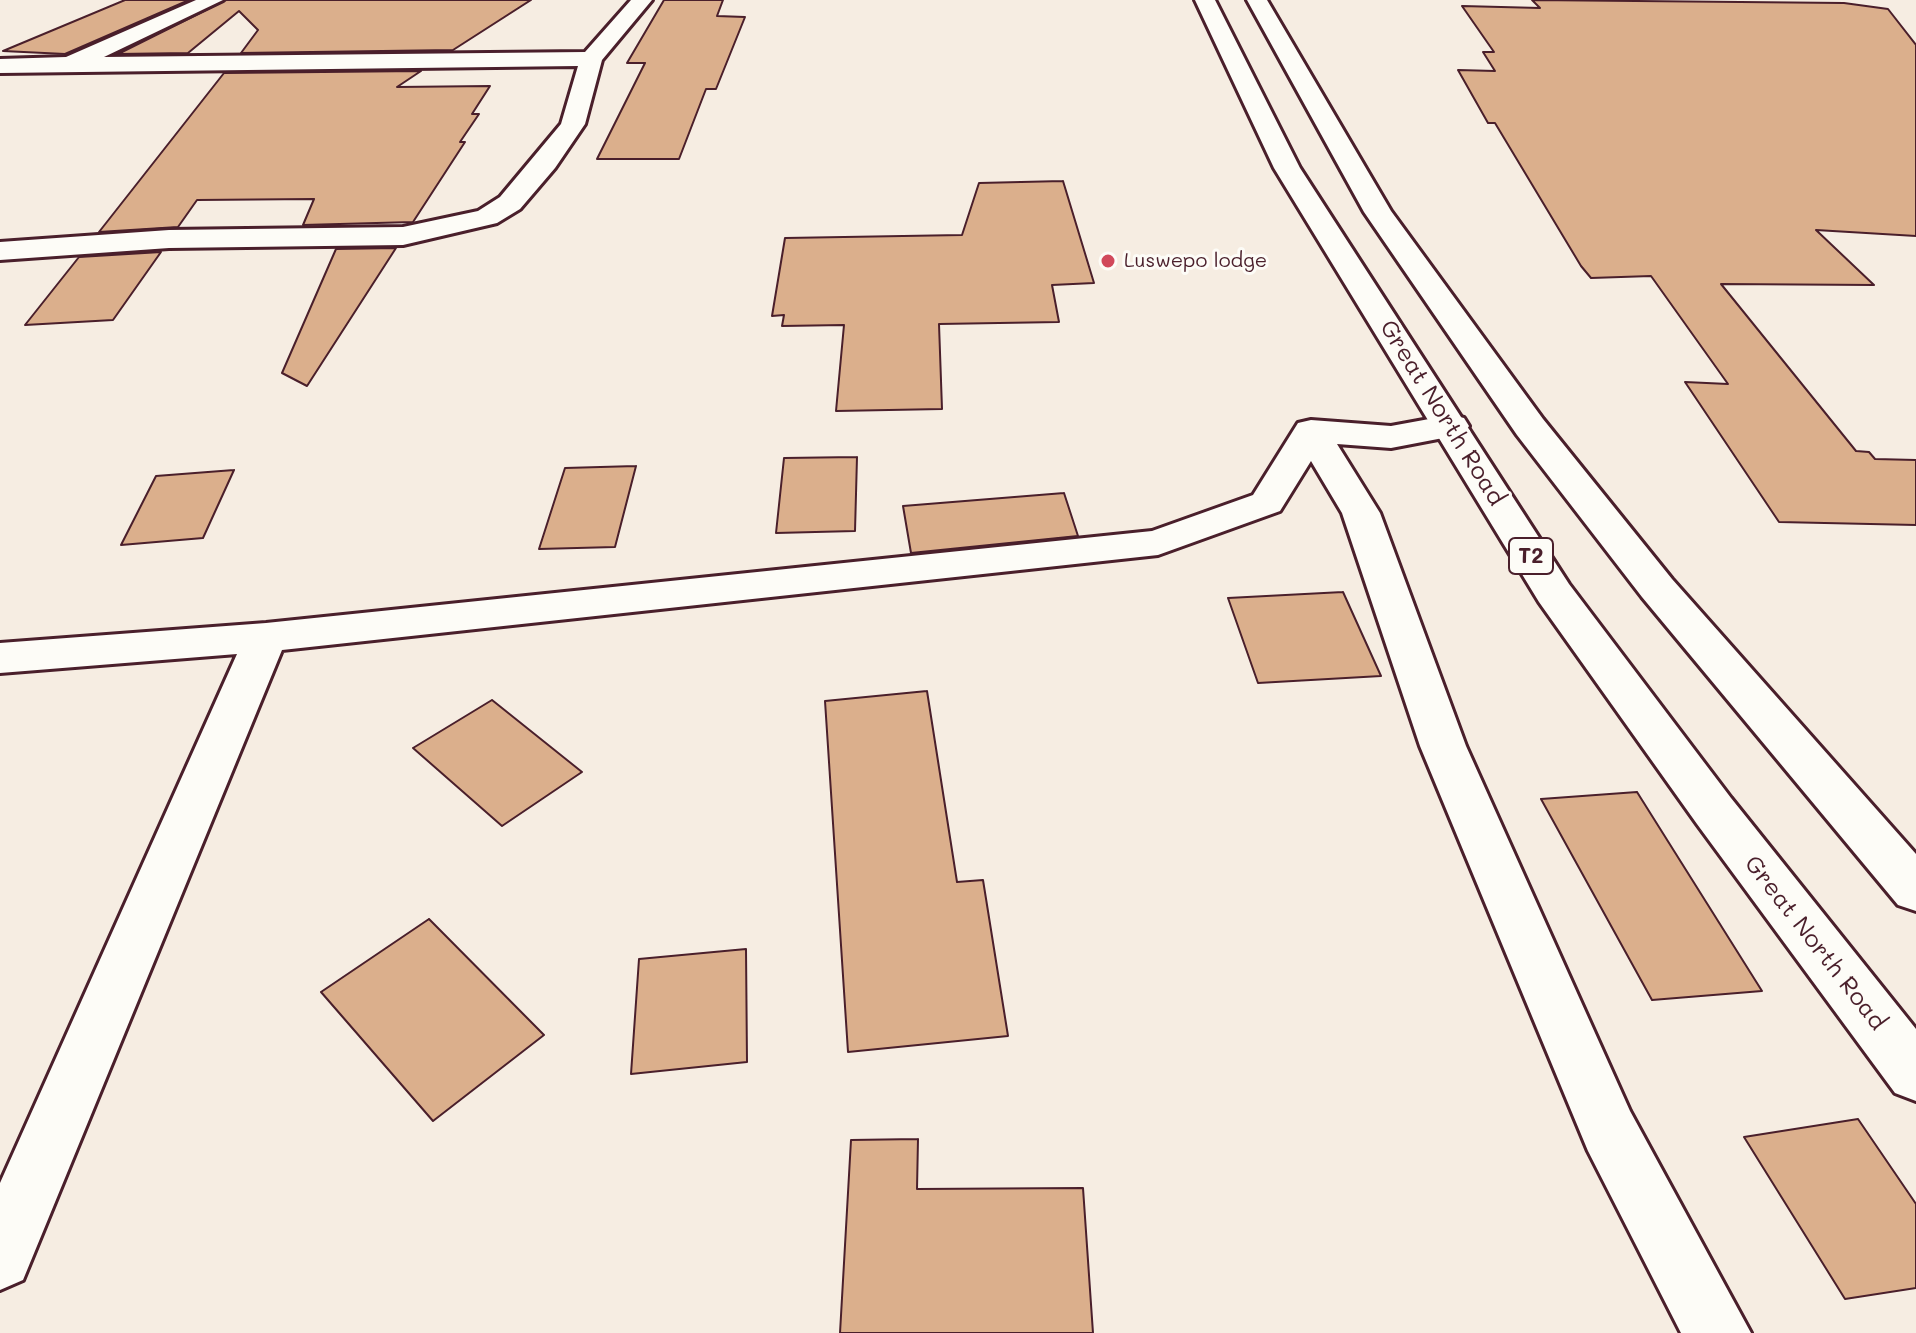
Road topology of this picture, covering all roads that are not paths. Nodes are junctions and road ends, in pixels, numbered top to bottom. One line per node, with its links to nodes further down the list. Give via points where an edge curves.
1 (213, 0): 6 (main road)
2 (642, 0): 5 (main road)
3 (1205, 0): 9 (main road, Great North Road / T2, via 1287,168)
4 (1257, 0): 13 (main road, via 1378,212 1530,427 1657,588)
5 (591, 59): 6 (main road); 8 (main road, via 573,124 510,203 487,217 403,236 169,239)
6 (70, 64): 7 (main road)
7 (0, 66)
8 (0, 251)
9 (1451, 426): 10 (main road, via 1391,437); 14 (main road, Great North Road / T2, via 1554,593)
10 (1311, 431): 11 (main road, via 1267,503 1158,543); 16 (main road, via 1361,513 1443,746 1609,1131)
11 (266, 637): 12 (main road); 15 (main road)
12 (0, 658)
13 (1916, 890)
14 (1916, 1074)
15 (0, 1257)
16 (1717, 1333)

